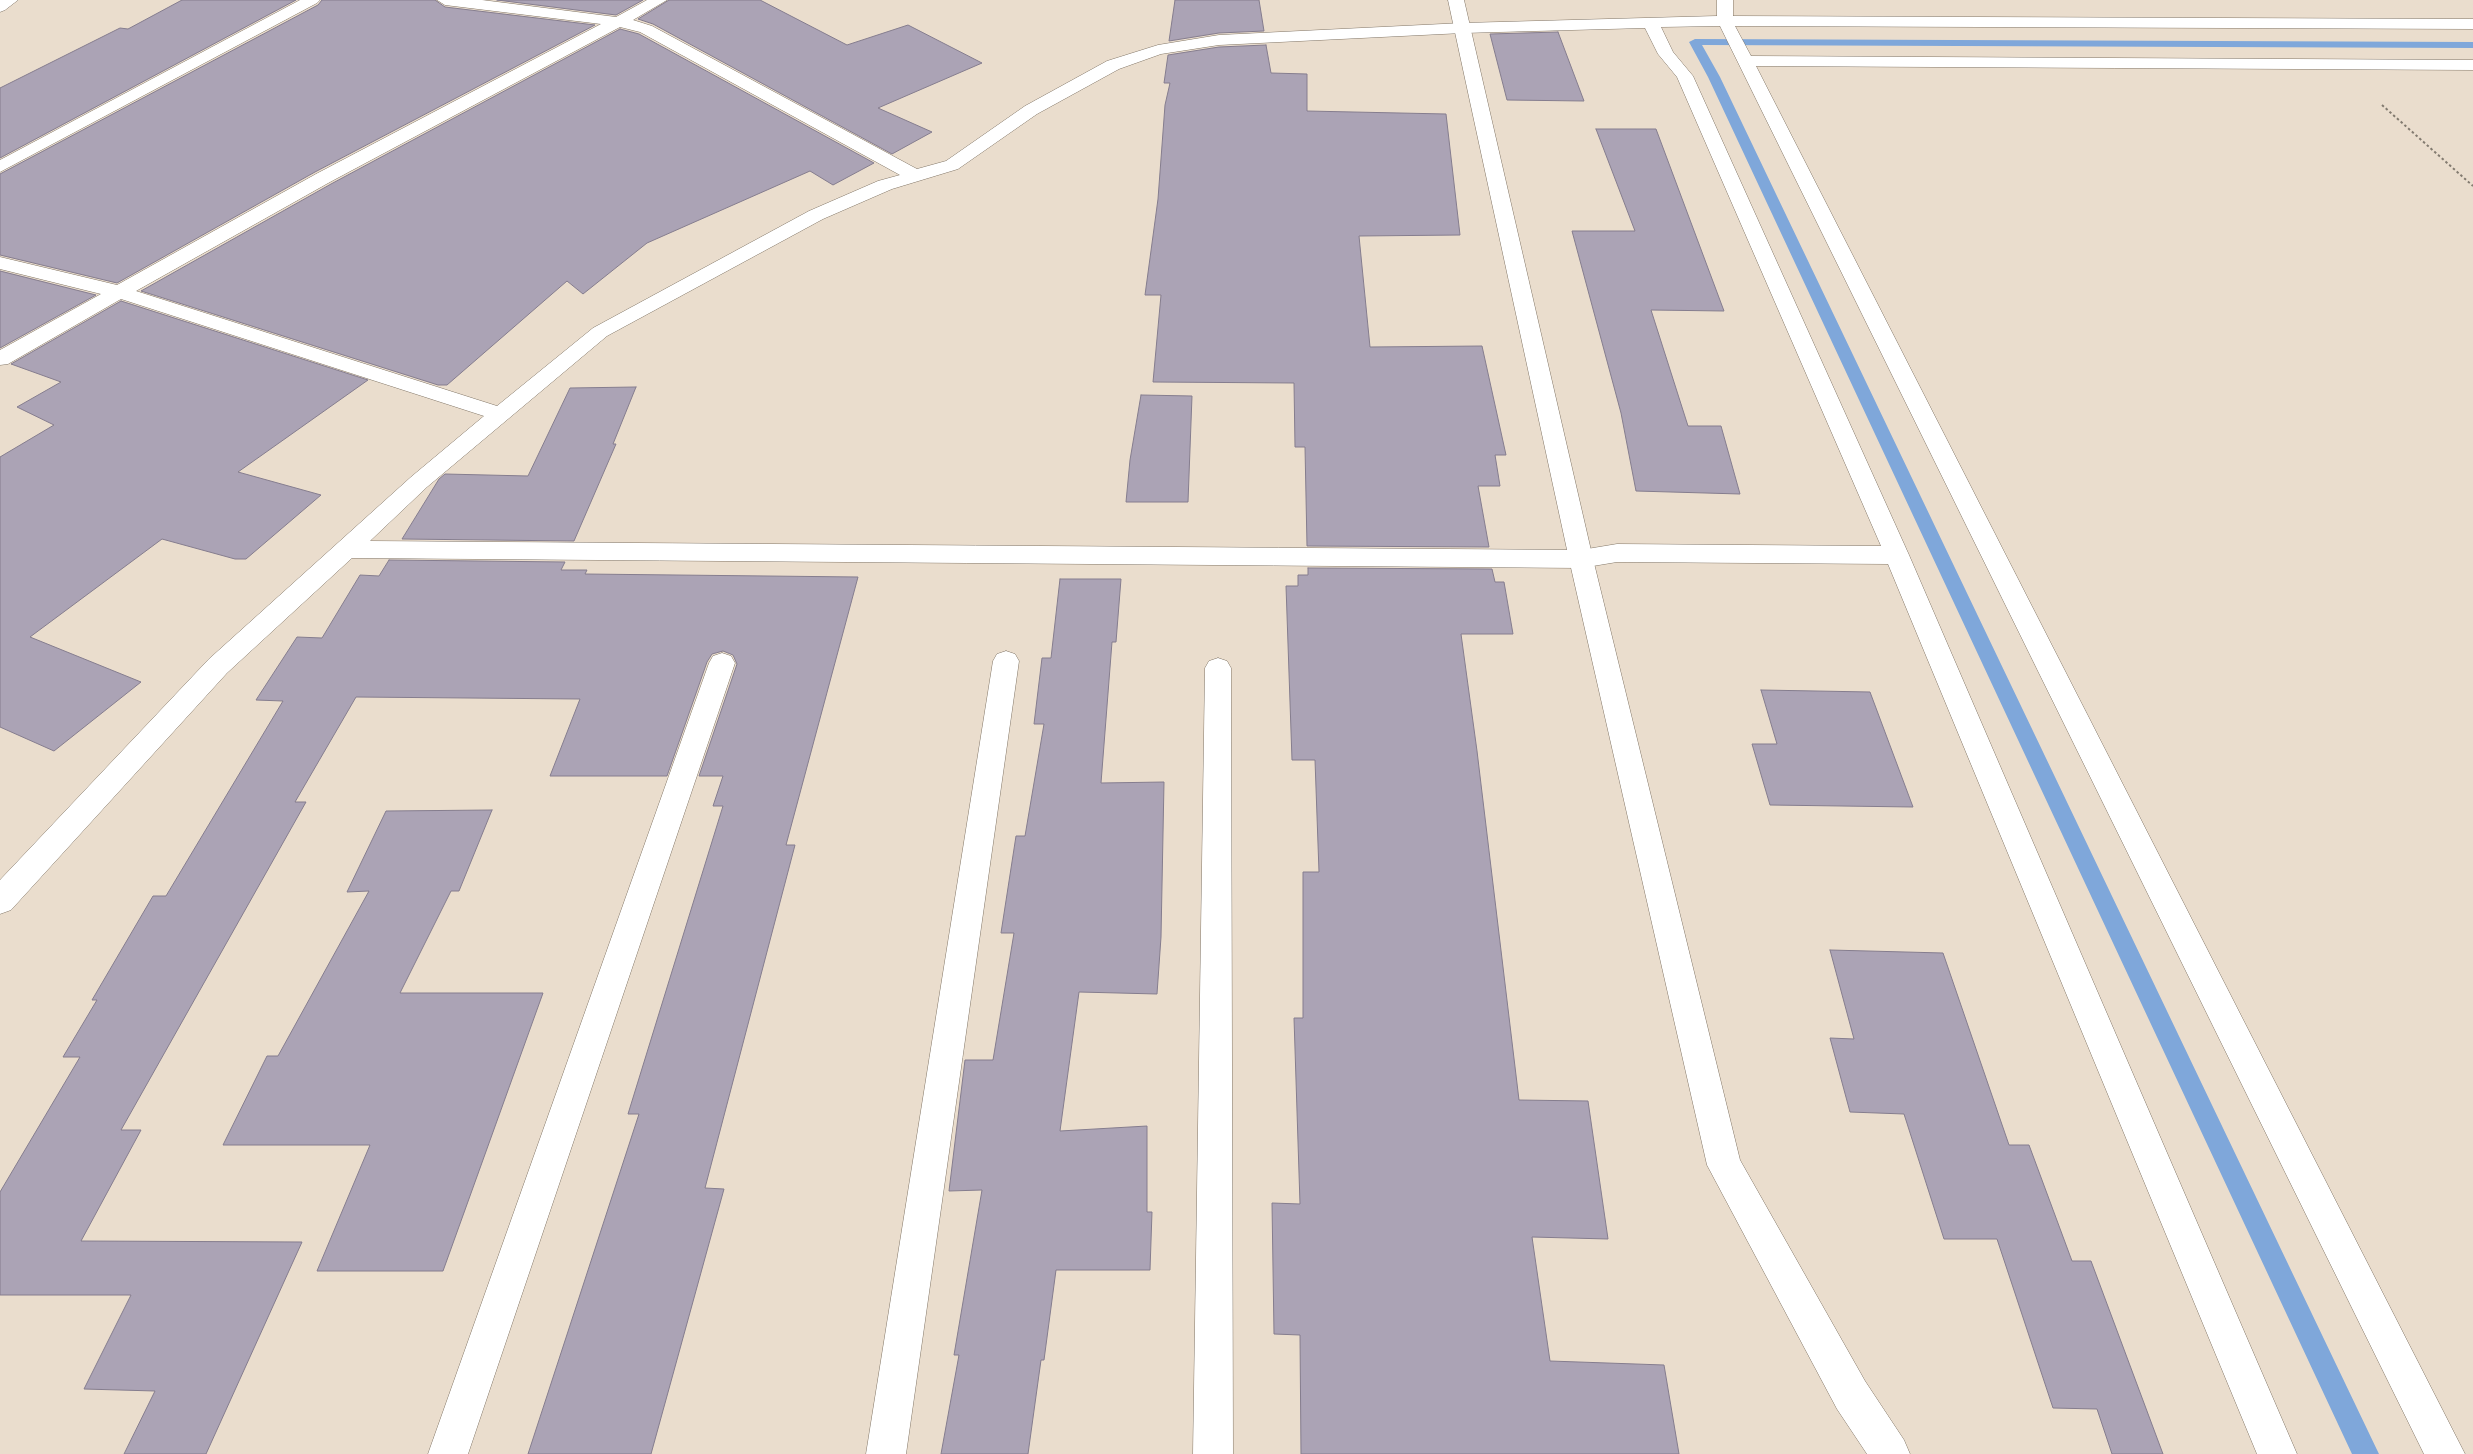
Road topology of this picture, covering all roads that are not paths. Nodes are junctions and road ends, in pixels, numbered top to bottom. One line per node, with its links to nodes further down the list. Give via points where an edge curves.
1 (10, 0): 7 (street)
2 (312, 0): 15 (street)
3 (445, 0): 9 (street)
4 (659, 0): 9 (street)
5 (1456, 0): 12 (street)
6 (1725, 0): 8 (street)
7 (0, 7)
8 (1725, 21): 10 (street); 11 (street); 13 (street)
9 (621, 22): 16 (street, via 646,29); 18 (street, via 323,178)
10 (1651, 23): 12 (street); 22 (street, via 1666,54 1685,76)
11 (2473, 24)
12 (1463, 28): 16 (street, via 1220,40 1158,50 1113,65 1071,87 952,164); 23 (street)
13 (1744, 61): 14 (street); 33 (street)
14 (2473, 66)
15 (0, 167)
16 (914, 175): 20 (street, via 816,215 600,332)
17 (0, 263): 18 (street)
18 (119, 292): 19 (street); 20 (street)
19 (0, 359)
20 (500, 414): 21 (street, via 419,482)
21 (347, 549): 23 (street); 27 (street, via 218,666)
22 (1897, 555): 23 (street, via 1617,553); 32 (street)
23 (1580, 559): 31 (street, via 1724,1165 1851,1395)
24 (1006, 661): 29 (street)
25 (722, 663): 28 (street)
26 (1218, 668): 30 (street)
27 (0, 901)
28 (448, 1454)
29 (886, 1454)
30 (1214, 1454)
31 (1890, 1454)
32 (2278, 1454)
33 (2445, 1454)

